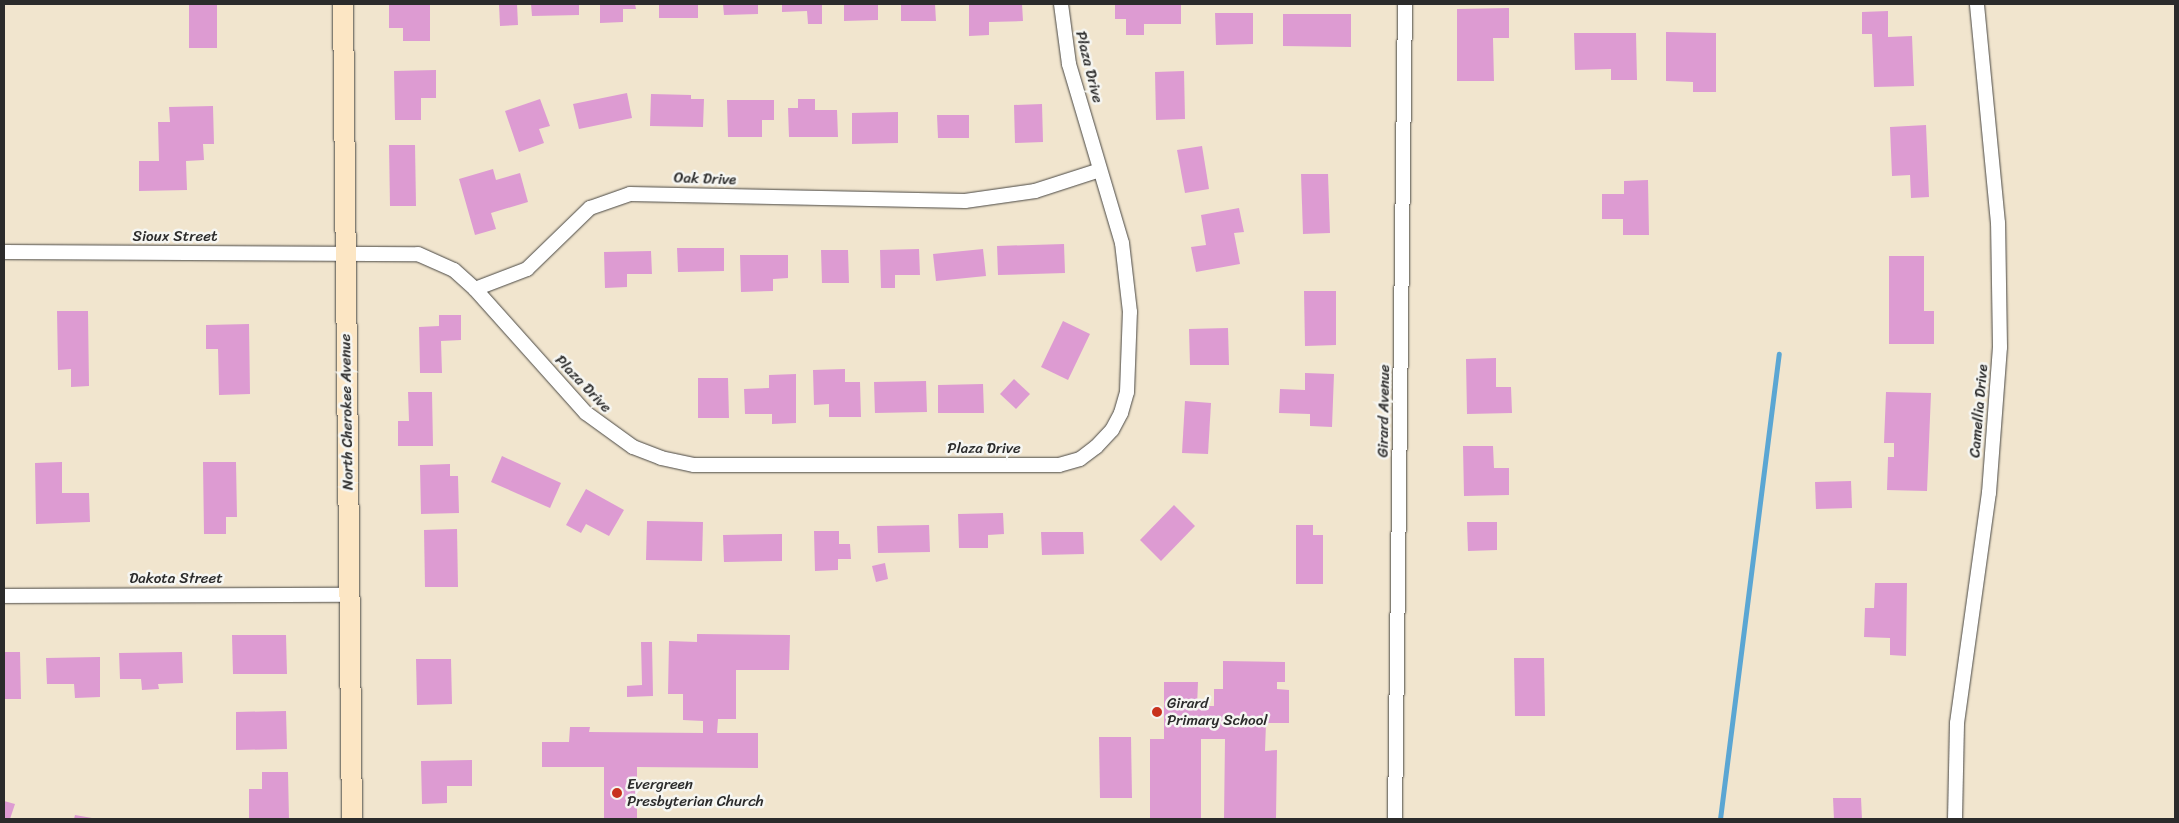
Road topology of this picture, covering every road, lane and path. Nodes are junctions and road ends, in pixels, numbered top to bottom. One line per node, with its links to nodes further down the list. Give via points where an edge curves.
1 (343, 4): 7 (street, North Cherokee Avenue)
2 (1061, 4): 5 (street, Plaza Drive, via 1069,64)
3 (1405, 4): 12 (street, Girard Avenue)
4 (1977, 4): 13 (street, Camellia Drive, via 1998,223 2000,347 1989,493 1957,723)
5 (1100, 170): 8 (street, Oak Drive, via 1035,192 965,201 630,194 590,208 527,269); 8 (street, Plaza Drive, via 1122,243 1127,282 1130,312 1126,392 1121,413 1102,441 1080,459 1059,465 694,465 661,458 633,447 586,413)
6 (4, 252): 7 (street, Sioux Street)
7 (346, 254): 8 (street, via 418,254 454,270); 9 (street, North Cherokee Avenue)
8 (475, 289)
9 (349, 595): 10 (street, Dakota Street); 11 (street, North Cherokee Avenue)
10 (4, 596)
11 (352, 819)
12 (1395, 819)
13 (1955, 819)

